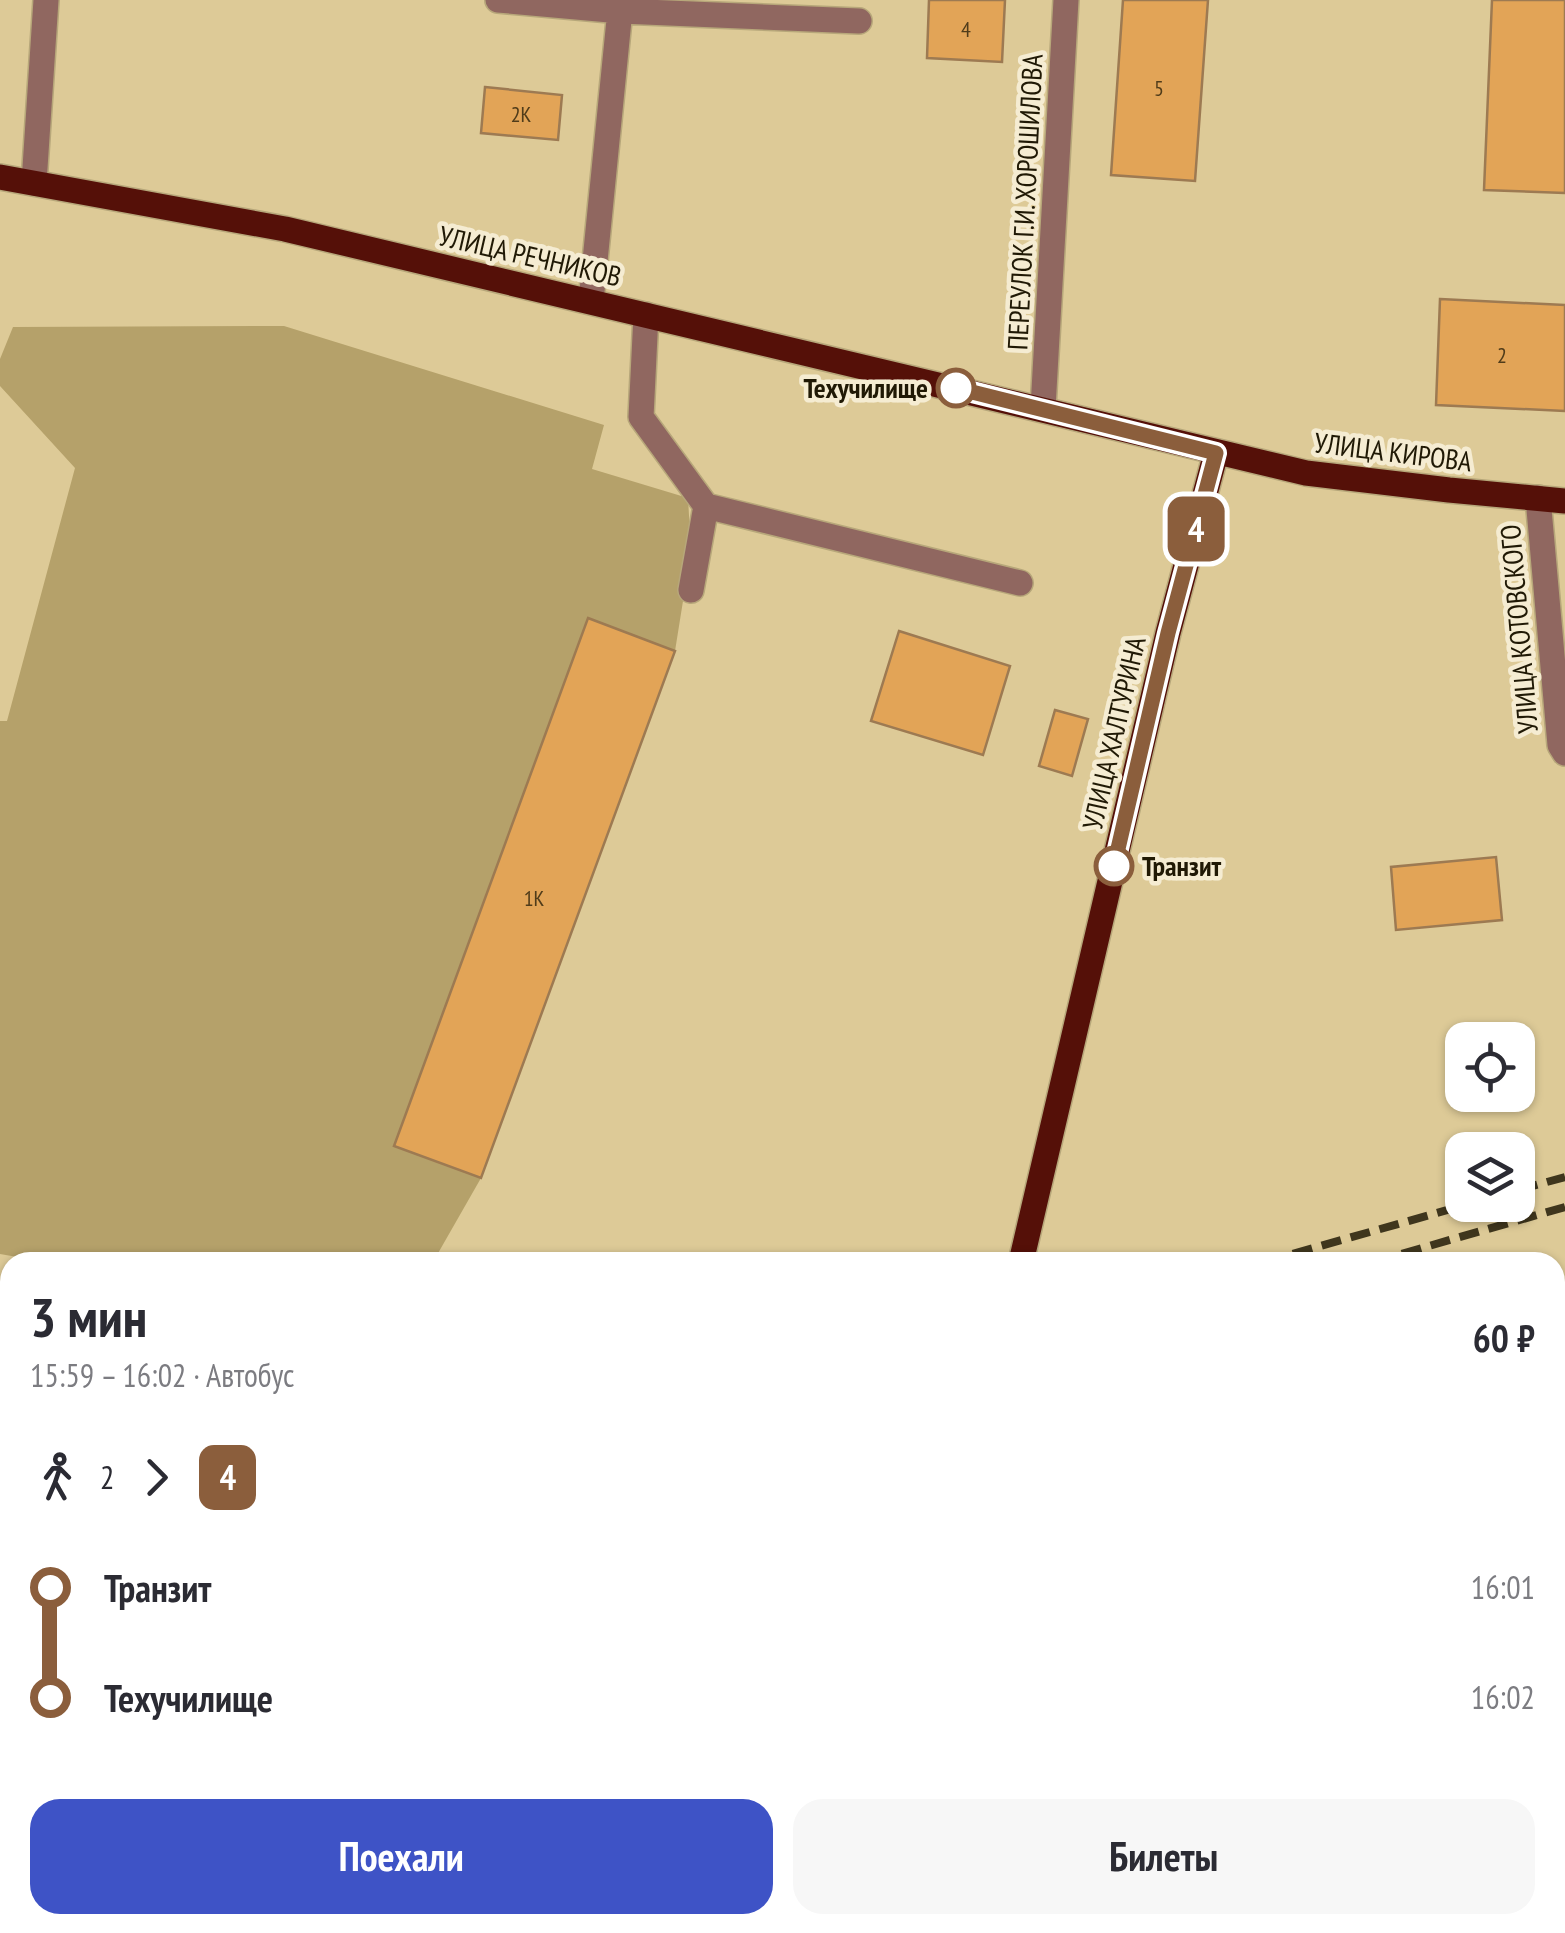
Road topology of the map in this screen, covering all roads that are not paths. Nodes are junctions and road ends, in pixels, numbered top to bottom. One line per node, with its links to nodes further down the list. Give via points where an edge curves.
1 (46, 0): 7 (street)
2 (498, 0): 4 (street)
3 (1066, 0): 10 (street, ПЕРЕУЛОК Г.И. ХОРОШИЛОВА)
4 (621, 6): 5 (street); 8 (street)
5 (860, 22)
6 (0, 177): 7 (main road, УЛИЦА РЕЧНИКОВ)
7 (34, 183): 8 (main road, УЛИЦА РЕЧНИКОВ, via 285,229)
8 (591, 301): 9 (main road, УЛИЦА РЕЧНИКОВ)
9 (646, 314): 10 (main road, УЛИЦА РЕЧНИКОВ); 14 (street, via 641,417)
10 (1043, 408): 11 (main road, УЛИЦА РЕЧНИКОВ)
11 (1216, 453): 12 (main road, УЛИЦА КИРОВА, via 1306,473); 18 (main road, УЛИЦА ХАЛТУРИНА)
12 (1538, 498): 13 (main road, УЛИЦА КИРОВА); 17 (street, УЛИЦА КОТОВСКОГО)
13 (1565, 500)
14 (706, 506): 15 (street); 16 (street)
15 (1020, 583)
16 (690, 590)
17 (1565, 752)
18 (1023, 1252)

